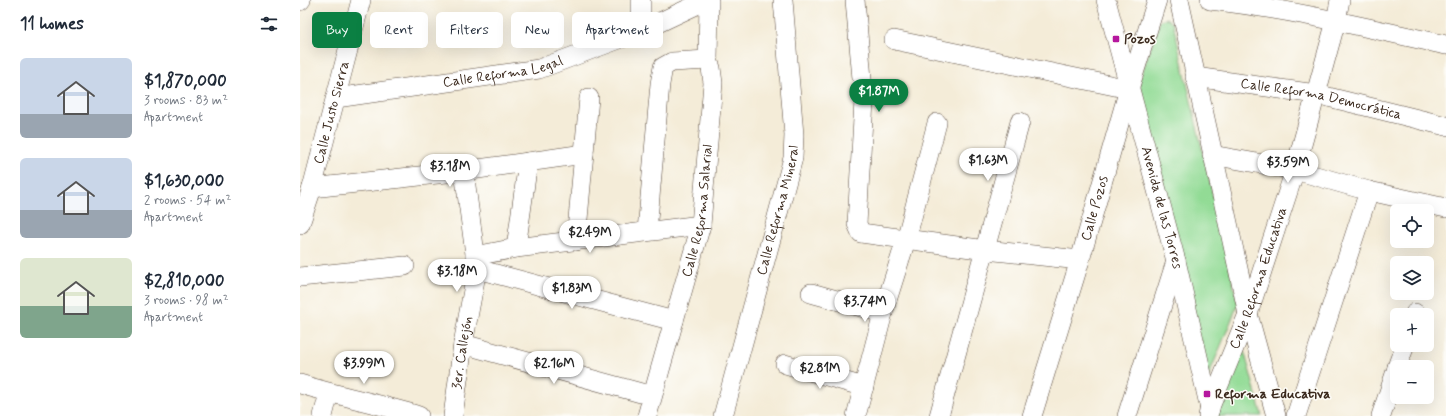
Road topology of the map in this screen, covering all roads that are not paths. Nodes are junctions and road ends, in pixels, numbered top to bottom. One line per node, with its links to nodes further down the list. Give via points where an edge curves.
1 (361, 0): 23 (street, Calle Justo Sierra)
2 (641, 0): 13 (street)
3 (708, 0): 14 (street, Calle Reforma Legal); 19 (street, Calle Reforma Salarial)
4 (784, 0): 65 (street, Calle Reforma Mineral, via 794,135 793,158)
5 (855, 0): 39 (street, via 864,101 857,224 861,233)
6 (1106, 0): 21 (street, Avenida de las Torres)
7 (1150, 0): 8 (street)
8 (1158, 0): 21 (street, Calle Pozos)
9 (1179, 0): 20 (street)
10 (1210, 0): 12 (street)
11 (1340, 0): 15 (street, Calle Reforma Educativa)
12 (1243, 2): 15 (street)
13 (641, 12)
14 (663, 21)
15 (1336, 21): 17 (street); 22 (street, Calle Reforma Educativa)
16 (894, 40): 21 (street)
17 (1446, 45)
18 (595, 48): 23 (street, Calle Reforma Legal, via 539,69)
19 (708, 60): 37 (street, Calle Reforma Salarial, via 713,83); 38 (street, via 672,62 664,67 660,84)
20 (1195, 77): 22 (street, Calle Reforma Democrática); 29 (street)
21 (1129, 89): 43 (street, Calle Pozos); 44 (street, Avenida de las Torres)
22 (1316, 94): 27 (street, Calle Reforma Democrática); 31 (street, Calle Reforma Educativa)
23 (336, 98): 33 (street, Calle Justo Sierra)
24 (589, 98): 28 (street)
25 (1020, 122): 42 (street)
26 (937, 123): 39 (street)
27 (1446, 126)
28 (584, 154): 30 (street); 40 (street)
29 (1212, 155): 31 (street); 50 (street)
30 (528, 162): 32 (street); 41 (street)
31 (1295, 170): 34 (street); 50 (street, Calle Reforma Educativa)
32 (464, 171): 33 (street); 45 (street, 3er. Callejón)
33 (312, 188): 36 (street, Calle Justo Sierra)
34 (1370, 191): 35 (street); 71 (street)
35 (1446, 208)
36 (300, 224)
37 (701, 225): 38 (street); 51 (street, Calle Reforma Salarial)
38 (647, 231): 40 (street)
39 (906, 240): 42 (street); 49 (street)
40 (576, 241): 41 (street)
41 (516, 248): 45 (street)
42 (986, 250): 43 (street); 67 (street)
43 (1080, 260): 68 (street, Calle Pozos)
44 (1176, 261): 60 (street, Avenida de las Torres); 69 (street)
45 (476, 262): 51 (street); 52 (street, 3er. Callejón)
46 (405, 266): 47 (street)
47 (300, 277)
48 (810, 293): 49 (street)
49 (883, 313): 55 (street)
50 (1248, 314): 60 (street, Calle Reforma Educativa); 70 (street)
51 (674, 321): 58 (street, Calle Reforma Salarial)
52 (463, 344): 58 (street); 63 (street, 3er. Callejón)
53 (785, 364): 55 (street)
54 (300, 384): 57 (street)
55 (864, 387): 66 (street)
56 (1390, 389): 72 (street)
57 (329, 393): 59 (street); 61 (street)
58 (652, 396): 64 (street, Calle Reforma Salarial)
59 (390, 412): 62 (street)
60 (1210, 413)
61 (323, 416)
62 (419, 416)
63 (453, 416)
64 (647, 416)
65 (723, 416)
66 (856, 416)
67 (939, 416)
68 (1032, 416)
69 (1127, 416)
70 (1276, 416)
71 (1296, 416)
72 (1381, 416)

